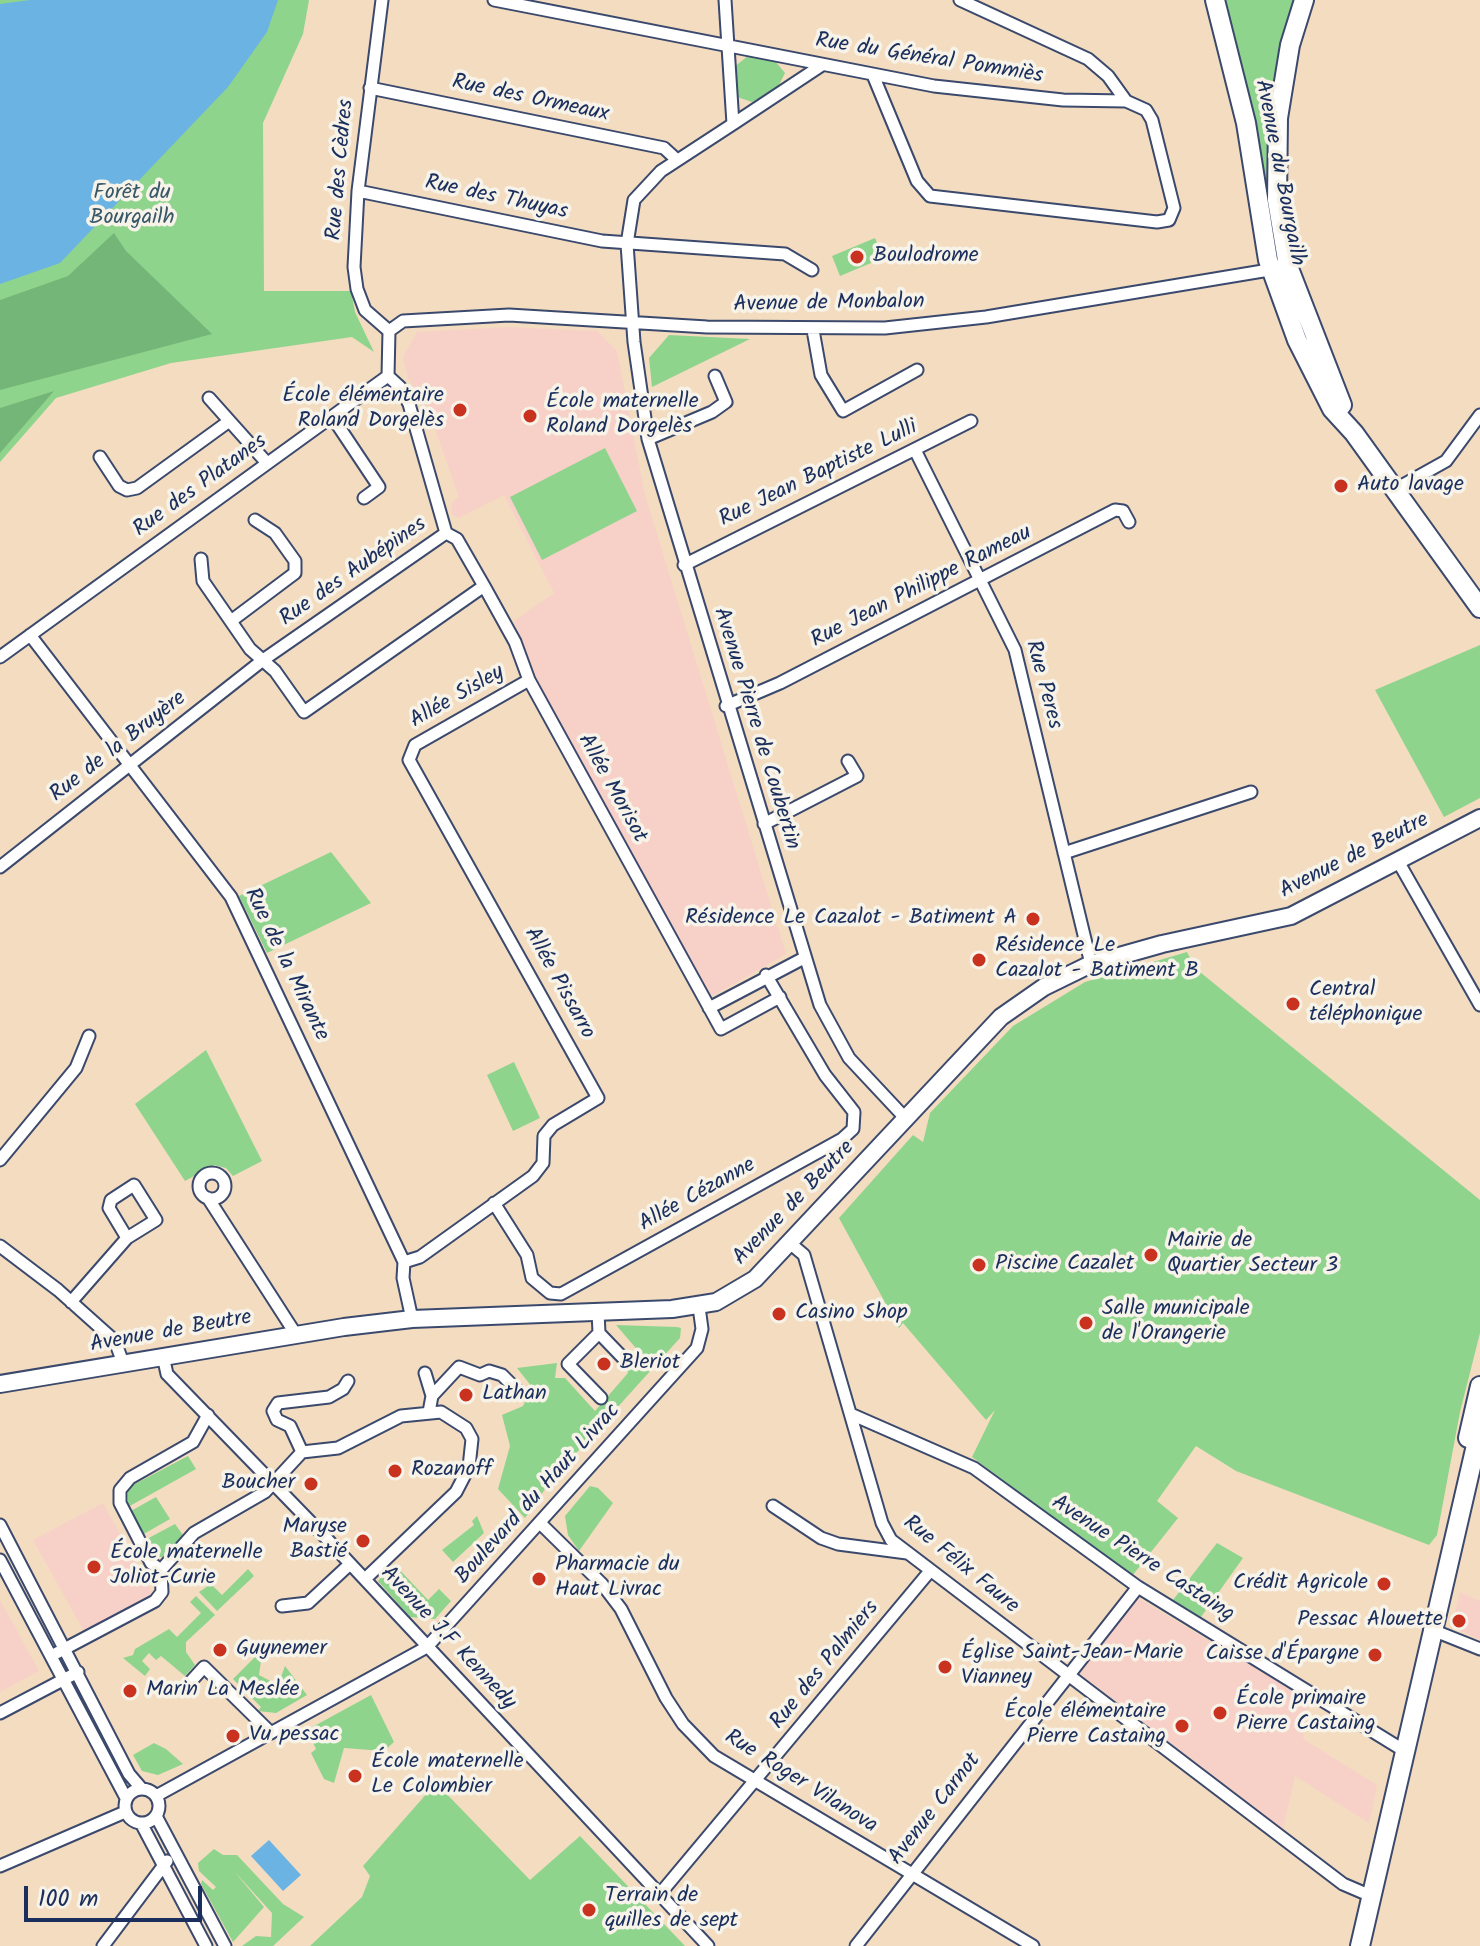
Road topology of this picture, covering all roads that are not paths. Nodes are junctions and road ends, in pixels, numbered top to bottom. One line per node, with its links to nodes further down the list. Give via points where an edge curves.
1 (382, 0): 10 (street, Rue des Cèdres)
2 (494, 0): 7 (street, Rue du Général Pommiès)
3 (725, 0): 7 (street)
4 (960, 0): 11 (street, via 1088,59)
5 (1215, 0): 16 (main road, Avenue du Bourgailh)
6 (1304, 0): 16 (main road, Avenue du Bourgailh, via 1278,118 1274,165)
7 (728, 46): 8 (street, Rue du Général Pommiès); 12 (street)
8 (822, 65): 9 (street, Rue du Général Pommiès); 12 (street, Avenue Pierre de Coubertin)
9 (873, 75): 11 (street, Rue du Général Pommiès, via 1063,100); 11 (street, via 917,181 930,196 1169,220 1174,208 1152,120 1146,110)
10 (370, 88): 13 (street, Rue des Ormeaux, via 664,148); 14 (street, Rue des Cèdres)
11 (1126, 101)
12 (733, 124): 13 (street, Avenue Pierre de Coubertin)
13 (677, 160): 15 (street, Avenue Pierre de Coubertin, via 634,200)
14 (358, 191): 15 (street, Rue des Thuyas); 20 (street, Rue des Cèdres, via 357,289 365,310)
15 (627, 244): 17 (street, Rue des Thuyas, via 785,254); 18 (street, Avenue Pierre de Coubertin)
16 (1279, 268): 19 (street, Avenue de Monbalon, via 986,317); 33 (main road, Avenue du Bourgailh, via 1354,433)
17 (812, 270)
18 (632, 321): 19 (street, Avenue de Monbalon); 20 (street, Avenue de Monbalon, via 509,315 403,321); 29 (street, Avenue Pierre de Coubertin)
19 (813, 330): 21 (street, via 821,375 843,411)
20 (389, 331): 22 (street)
21 (917, 370)
22 (388, 376): 26 (street, Rue des Platanes); 37 (street, Rue des Aubépines, via 409,404)
23 (715, 376): 29 (street, via 726,402)
24 (209, 398): 28 (street)
25 (1480, 415): 33 (street, via 1446,461)
26 (333, 418): 32 (street, Rue des Platanes); 34 (street, via 379,487)
27 (971, 421): 30 (street, Rue Jean Baptiste Lulli)
28 (228, 422): 31 (street, via 137,488 119,486); 32 (street)
29 (648, 439): 39 (street, Avenue Pierre de Coubertin)
30 (915, 450): 39 (street, Rue Jean Baptiste Lulli); 40 (street, Rue Peres)
31 (100, 457)
32 (267, 463): 44 (street, Rue des Platanes)
33 (1394, 490): 42 (main road, Avenue du Bourgailh)
34 (364, 498)
35 (255, 520): 43 (street, via 275,533 295,561 295,573)
36 (1129, 522): 40 (street, Rue Jean Philippe Rameau, via 1123,511 1115,510)
37 (446, 533): 41 (street, Allée Morisot, via 457,539); 46 (street, Rue des Aubépines)
38 (201, 559): 43 (street, via 203,581)
39 (684, 565): 48 (street, Avenue Pierre de Coubertin)
40 (982, 580): 48 (street, Rue Jean Philippe Rameau); 55 (street, Rue Peres, via 1015,650)
41 (484, 586): 46 (street, via 304,712); 47 (street, Allée Morisot)
42 (1480, 608)
43 (231, 621): 46 (street)
44 (30, 635): 45 (street, Rue des Platanes); 51 (street, Rue de la Mirante)
45 (0, 657)
46 (263, 660): 51 (street, Rue de la Bruyère)
47 (529, 680): 49 (street, Allée Sisley, via 415,745); 63 (street, Allée Morisot)
48 (726, 706): 54 (street, Avenue Pierre de Coubertin)
49 (410, 753): 68 (street, Allée Pissarro, via 418,777 598,1098 553,1125 544,1136 543,1163)
50 (848, 761): 54 (street, via 857,776)
51 (132, 764): 57 (street, Rue de la Bruyère); 72 (street, Rue de la Mirante, via 231,897)
52 (1251, 792): 55 (street)
53 (1480, 818): 56 (street, Avenue de Beutre)
54 (764, 824): 58 (street, Avenue Pierre de Coubertin)
55 (1064, 853): 59 (street, Rue Peres)
56 (1399, 863): 59 (street, Avenue de Beutre, via 1291,916); 62 (street)
57 (0, 867)
58 (804, 958): 60 (street); 65 (street, Avenue Pierre de Coubertin, via 826,1022 849,1058)
59 (1091, 964): 65 (street, Avenue de Beutre, via 1044,987 1001,1017)
60 (766, 975): 61 (street); 63 (street)
61 (780, 997): 63 (street, via 721,1029); 68 (street, Allée Cézanne, via 825,1075 854,1112 853,1129 842,1139 561,1294 550,1293 532,1278 527,1255)
62 (1480, 1005)
63 (709, 1008)
64 (89, 1036): 66 (street, via 76,1068)
65 (907, 1120): 70 (street, Avenue de Beutre)
66 (0, 1160)
67 (208, 1198): 77 (street)
68 (494, 1203): 72 (street, via 420,1257)
69 (127, 1238): 69 (street, via 156,1220 134,1185 111,1200 109,1208); 73 (street)
70 (791, 1244): 74 (street, Avenue de Beutre, via 744,1289); 91 (street, Rue Félix Faure, via 804,1255)
71 (0, 1246): 73 (street)
72 (404, 1262): 76 (street, Rue de la Mirante)
73 (71, 1302): 81 (street, via 115,1341)
74 (699, 1307): 75 (street, Avenue de Beutre); 96 (street, Boulevard du Haut Livrac, via 702,1329 697,1348)
75 (598, 1312): 76 (street, Avenue de Beutre); 78 (street)
76 (412, 1319): 77 (street, Avenue de Beutre)
77 (295, 1333): 79 (street, Avenue de Beutre)
78 (599, 1333): 80 (street); 88 (street, via 568,1364)
79 (163, 1356): 81 (street, Avenue de Beutre); 90 (street, Avenue J.F Kennedy, via 167,1374)
80 (625, 1360)
81 (123, 1363): 84 (street, Avenue de Beutre)
82 (425, 1373): 87 (street)
83 (348, 1381): 93 (street, via 329,1397 278,1403 273,1411 277,1420 290,1426)
84 (0, 1384)
85 (1480, 1386): 107 (main road)
86 (521, 1394): 87 (street, via 502,1375 480,1375 459,1367)
87 (432, 1396): 89 (street)
88 (601, 1398)
89 (429, 1412): 93 (street, via 388,1421 338,1448); 104 (street, via 441,1412 466,1428 472,1439 469,1467 456,1492)
90 (208, 1415): 94 (street, Avenue J.F Kennedy); 102 (street, via 193,1442 130,1478 120,1490 120,1503 151,1563)
91 (853, 1415): 99 (street, Rue Félix Faure, via 882,1523); 105 (street, Avenue Pierre Castaing, via 974,1468)
92 (1480, 1428): 107 (main road)
93 (302, 1452): 94 (street)
94 (272, 1483): 101 (street, Avenue J.F Kennedy); 102 (street, via 194,1533)
95 (773, 1506): 99 (street, via 830,1541)
96 (541, 1524): 108 (street, Boulevard du Haut Livrac); 119 (street, Rue Roger Vilanova, via 621,1609 683,1724 714,1756)
97 (0, 1525): 98 (street)
98 (4, 1543): 109 (street)
99 (907, 1554): 103 (street, Rue Félix Faure)
100 (0, 1560): 111 (street)
101 (350, 1564): 104 (street, Avenue J.F Kennedy); 106 (street, via 308,1603)
102 (161, 1570): 109 (street, via 162,1592 155,1601)
103 (930, 1571): 113 (street, Rue Félix Faure); 119 (street, Rue des Palmiers)
104 (365, 1579): 108 (street, Avenue J.F Kennedy)
105 (1138, 1587): 113 (street, Avenue Carnot); 118 (street, Avenue Pierre Castaing)
106 (282, 1606)
107 (1429, 1629): 110 (street); 118 (main road)
108 (427, 1647): 117 (street, Boulevard du Haut Livrac); 130 (street, Avenue J.F Kennedy)
109 (65, 1648): 111 (street); 112 (street)
110 (1480, 1649)
111 (51, 1656): 114 (street)
112 (78, 1672): 114 (street); 120 (street)
113 (1066, 1675): 129 (street, Avenue Carnot); 131 (street, Rue Félix Faure, via 1343,1884)
114 (64, 1680): 116 (street); 122 (street)
115 (183, 1690): 117 (street, via 204,1667)
116 (0, 1713)
117 (271, 1733): 121 (street, Boulevard du Haut Livrac)
118 (1403, 1750): 131 (main road)
119 (757, 1782): 129 (street, Rue Roger Vilanova); 130 (street, Rue des Palmiers)
120 (141, 1788): 121 (street); 122 (street)
121 (156, 1796): 124 (street)
122 (126, 1798): 123 (street)
123 (125, 1812): 125 (street); 128 (street)
124 (156, 1816): 125 (street); 126 (street)
125 (141, 1823): 127 (street)
126 (176, 1855): 127 (street); 134 (street)
127 (162, 1864): 132 (street); 133 (street)
128 (0, 1866)
129 (912, 1875): 136 (street, Avenue Carnot); 137 (street, Rue Roger Vilanova)
130 (659, 1895): 135 (street, Avenue J.F Kennedy)
131 (1371, 1896): 138 (main road)
132 (103, 1946)
133 (206, 1946)
134 (225, 1946)
135 (708, 1946)
136 (856, 1946)
137 (1033, 1946)
138 (1360, 1946)

